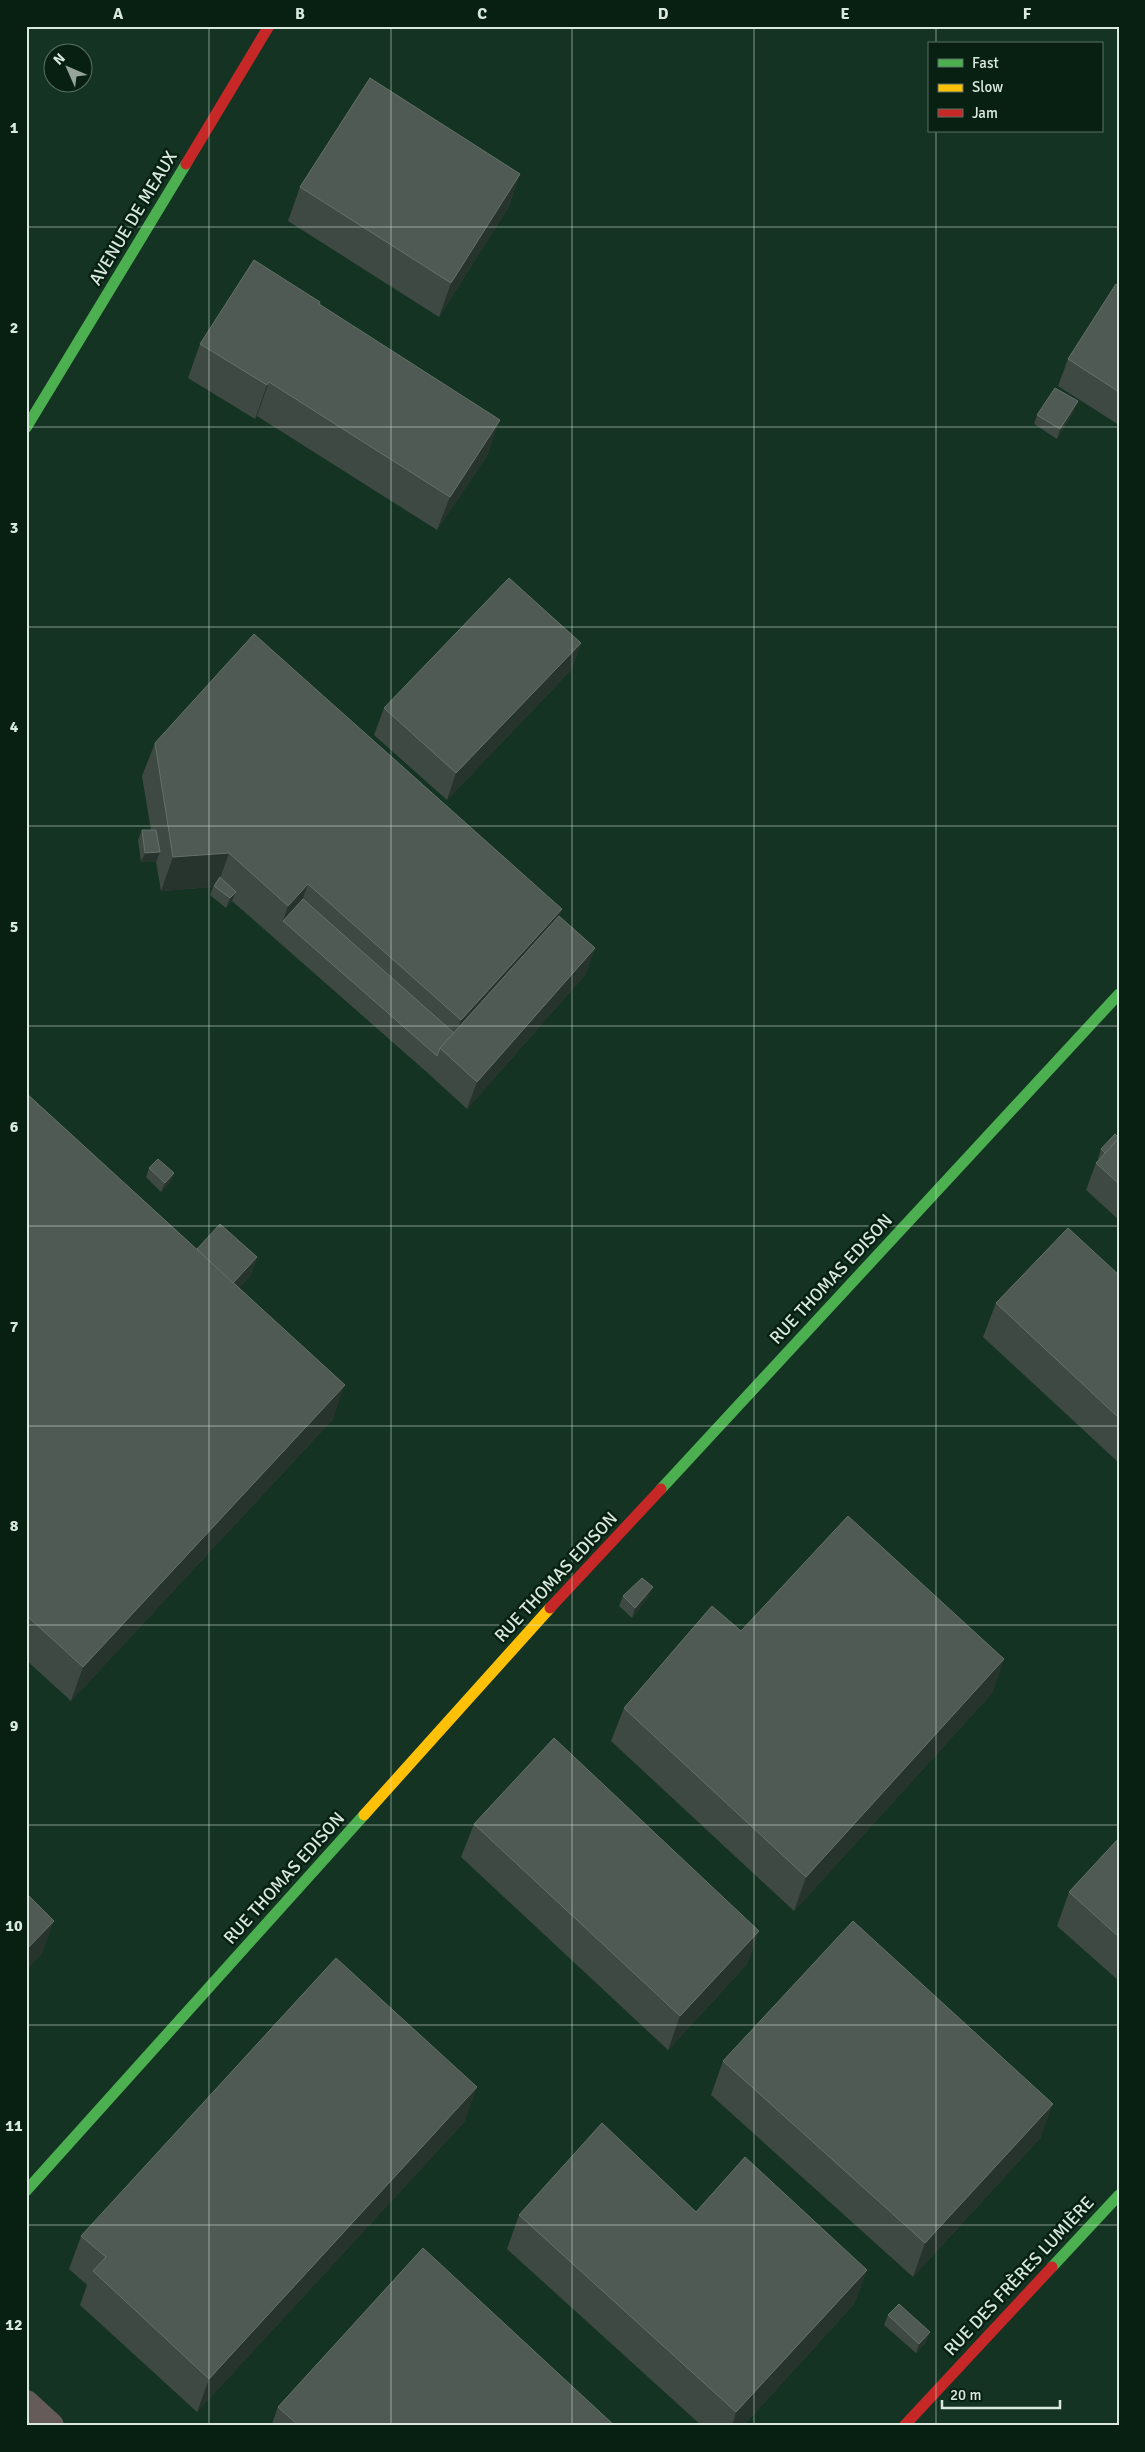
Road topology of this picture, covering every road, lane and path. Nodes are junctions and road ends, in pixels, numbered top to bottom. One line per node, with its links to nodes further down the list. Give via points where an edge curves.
1 (269, 26): 2 (street, AVENUE DE MEAUX)
2 (26, 428)
3 (1119, 994): 4 (street, RUE THOMAS EDISON, via 545,1614)
4 (26, 2191)
5 (1118, 2196): 8 (street, RUE DES FRÈRES LUMIÈRE)
6 (26, 2404): 7 (street)
7 (50, 2426)
8 (904, 2426)

